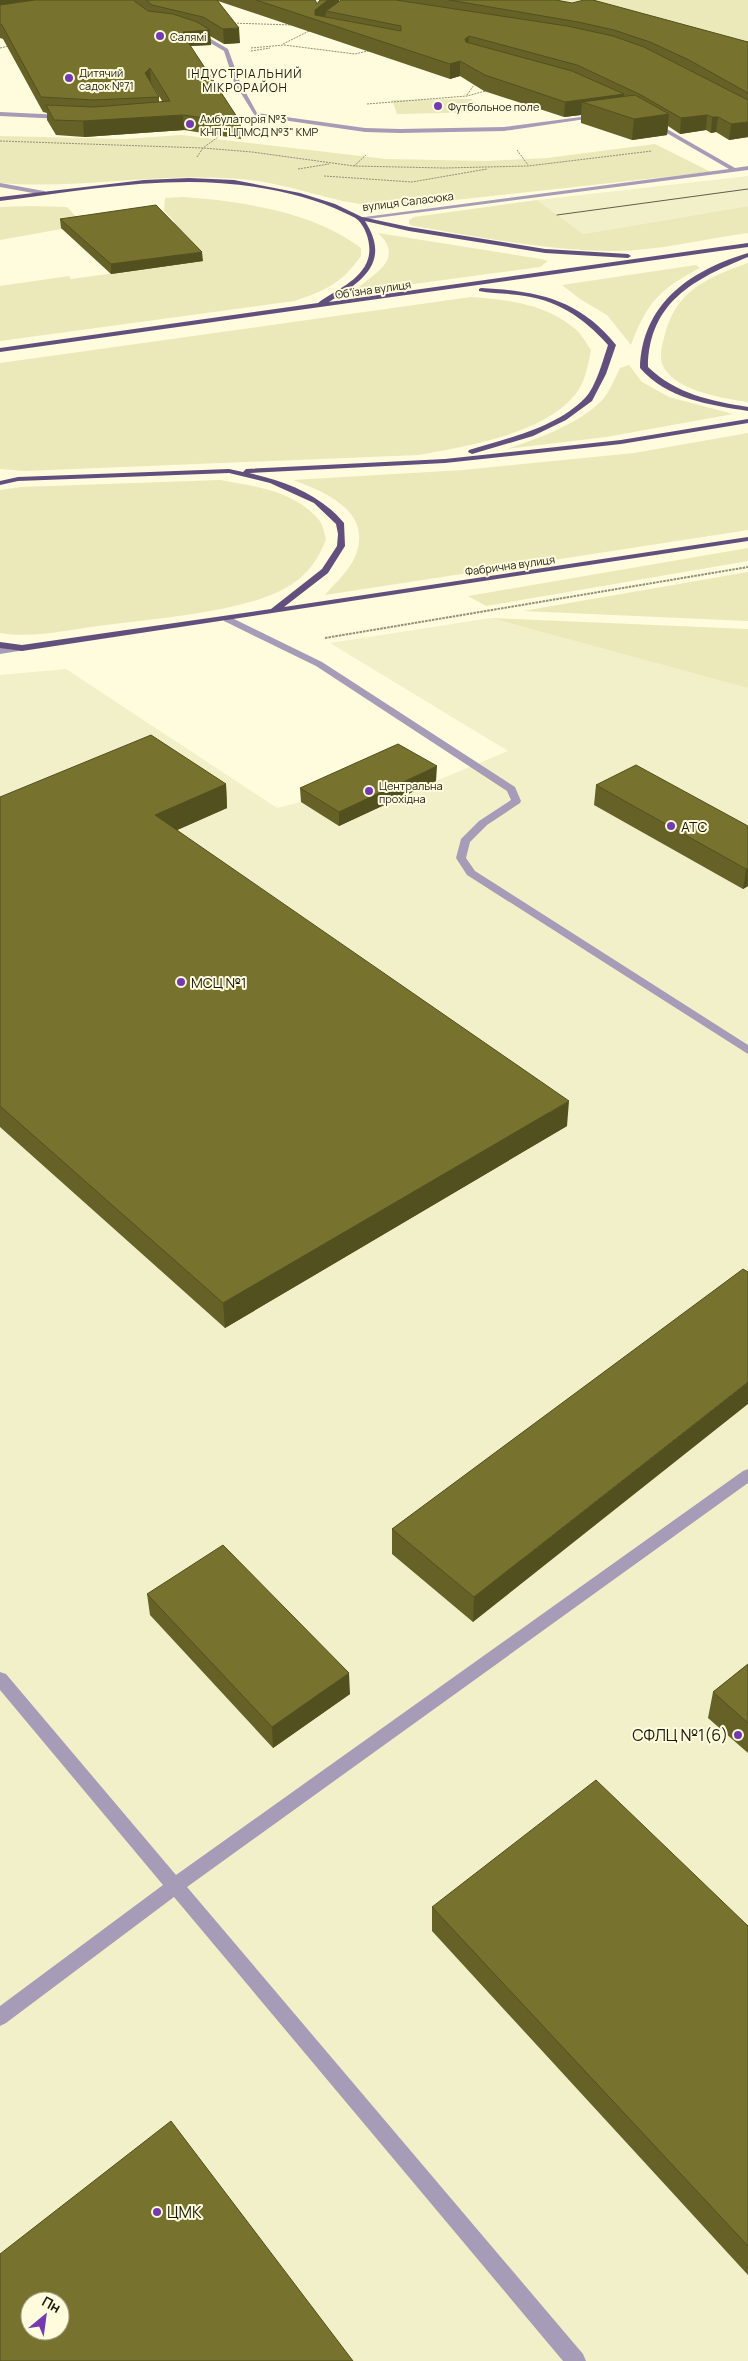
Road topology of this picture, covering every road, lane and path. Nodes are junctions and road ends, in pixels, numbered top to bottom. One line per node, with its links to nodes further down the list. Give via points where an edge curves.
1 (303, 0): 2 (street)
2 (339, 3)
3 (229, 23): 4 (path)
4 (299, 26)
5 (314, 29): 9 (path, via 263,51)
6 (192, 31): 9 (street)
7 (16, 45): 8 (path)
8 (0, 48)
9 (226, 50): 10 (path, via 284,45 355,54); 16 (street, via 236,82)
10 (372, 50)
11 (477, 82): 13 (path)
12 (494, 89): 13 (path)
13 (467, 96): 14 (path)
14 (361, 105)
15 (0, 114): 19 (street)
16 (255, 114): 17 (street, via 365,130 400,131 504,129); 22 (path)
17 (606, 116)
18 (643, 116): 21 (street)
19 (66, 118)
20 (0, 141): 22 (path)
21 (692, 146): 22 (path, via 528,166 444,168 354,166); 25 (street)
22 (203, 148): 23 (path)
23 (192, 164)
24 (748, 168): 25 (street, вулиця Саласюка)
25 (735, 170): 29 (street, вулиця Саласюка)
26 (0, 185): 27 (street, вулиця Саласюка)
27 (44, 193): 28 (main road, вулиця Саласюка); 29 (main road, вулиця Саласюка, via 166,180 234,182 300,195)
28 (0, 199)
29 (360, 218): 31 (main road, via 488,243 572,253 633,256); 34 (main road, via 372,238 373,258 356,280)
30 (748, 245): 31 (main road, Обʼїзна вулиця)
31 (726, 248): 33 (main road, Обʼїзна вулиця)
32 (748, 255): 36 (main road, via 690,281 674,293 659,312 644,351 644,368 655,380 676,392)
33 (449, 288): 34 (main road, Обʼїзна вулиця); 38 (main road, via 527,293 552,299 585,316 612,345 589,399 563,418 530,434)
34 (317, 306): 35 (main road, Обʼїзна вулиця)
35 (0, 350)
36 (748, 409)
37 (748, 421): 38 (main road, via 621,442)
38 (445, 461): 39 (main road)
39 (229, 471): 41 (main road); 45 (main road, via 300,492 317,501 340,523 341,546 325,571)
40 (0, 478): 41 (main road)
41 (18, 479): 42 (main road)
42 (0, 483)
43 (748, 539): 45 (main road, Фабрична вулиця)
44 (748, 567): 48 (path)
45 (274, 611): 46 (main road, Фабрична вулиця)
46 (227, 619): 48 (street); 49 (main road, Фабрична вулиця)
47 (0, 645): 49 (main road, Фабрична вулиця)
48 (281, 645): 51 (street, via 319,664 511,789 516,801 483,823 465,841 461,858 471,873)
49 (22, 648): 50 (street)
50 (0, 651)
51 (748, 1050)
52 (748, 1475): 54 (street)
53 (0, 1679): 54 (street)
54 (175, 1886): 55 (street); 56 (street)
55 (0, 2017)
56 (576, 2361)

